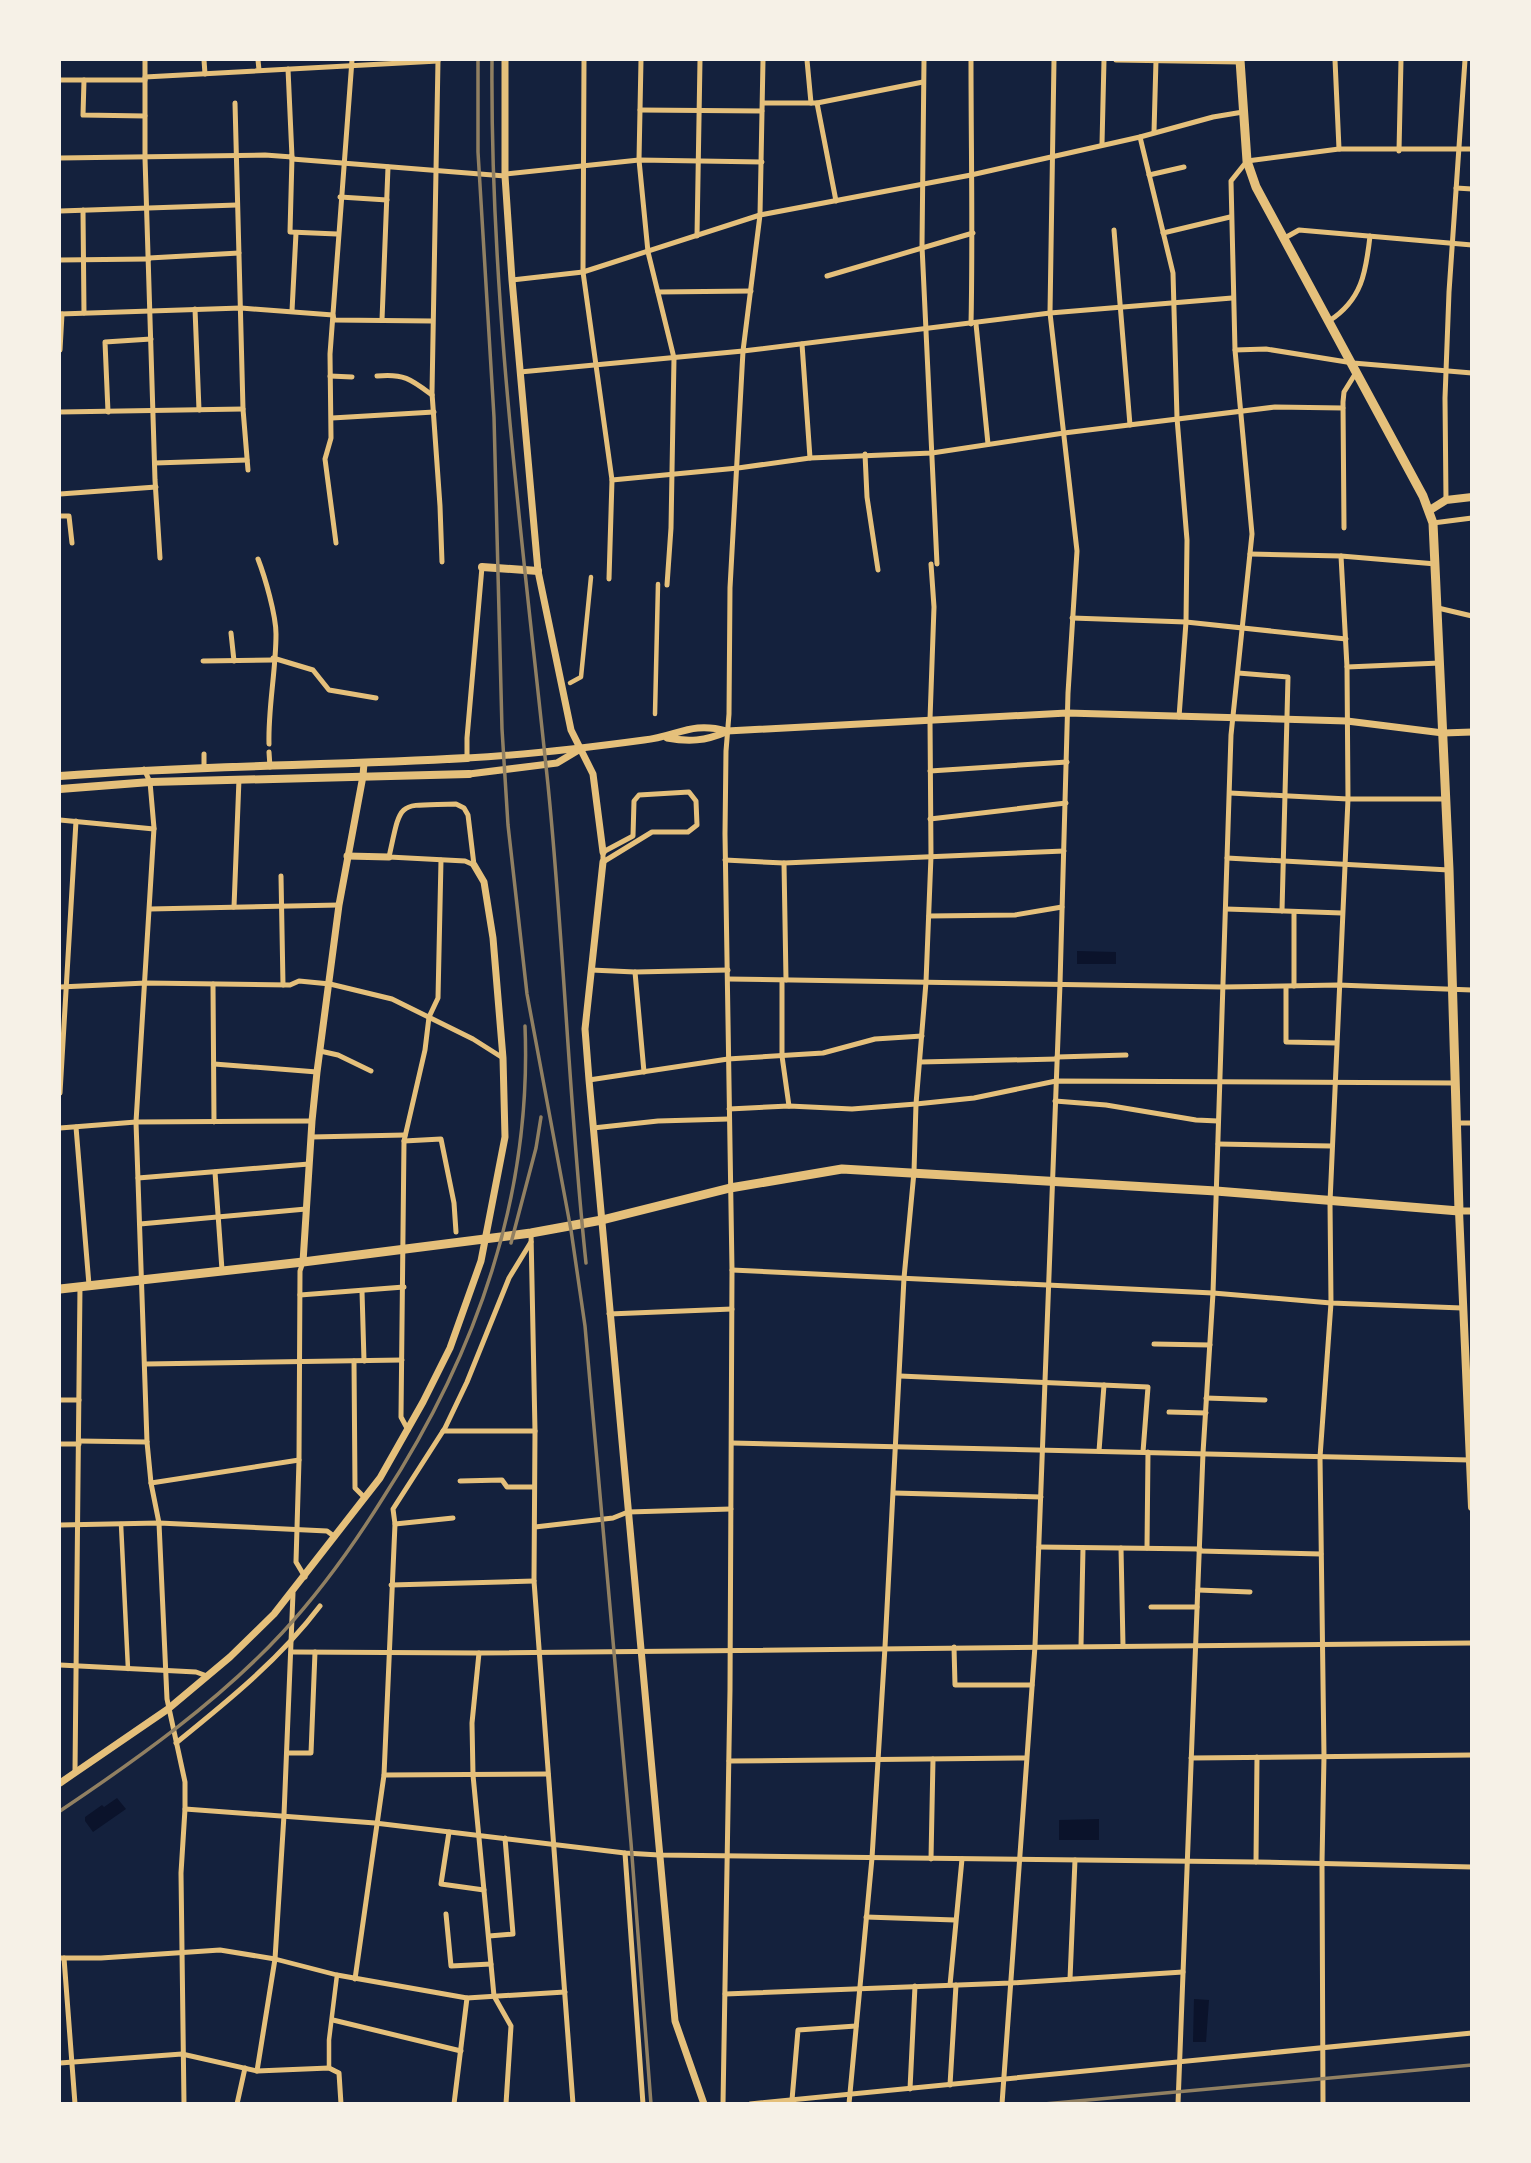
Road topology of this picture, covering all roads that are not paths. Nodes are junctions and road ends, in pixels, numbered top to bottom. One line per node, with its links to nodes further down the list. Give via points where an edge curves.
1 (145, 60): 27 (street)
2 (204, 60): 26 (street)
3 (258, 60): 25 (street)
4 (312, 60): 23 (street)
5 (438, 60): 22 (street); 59 (street)
6 (505, 60): 60 (street)
7 (584, 60): 56 (street)
8 (641, 60): 35 (street)
9 (700, 60): 34 (street)
10 (763, 60): 32 (street)
11 (807, 60): 33 (street)
12 (924, 60): 30 (street)
13 (971, 60): 61 (street)
14 (1054, 60): 46 (street)
15 (1104, 60): 41 (street)
16 (1116, 60): 17 (street)
17 (1156, 60): 21 (street); 39 (street)
18 (1335, 60): 42 (street)
19 (1401, 60): 45 (street)
20 (1465, 60): 43 (street)
21 (1240, 61): 37 (main road)
22 (352, 63): 23 (street); 55 (street)
23 (312, 67): 24 (street)
24 (288, 69): 25 (street); 50 (street)
25 (259, 71): 26 (street)
26 (205, 74): 27 (street)
27 (145, 79): 29 (street); 38 (street)
28 (60, 80): 29 (street)
29 (84, 80): 38 (street, via 83,115)
30 (923, 82): 33 (street); 63 (street)
31 (234, 103): 47 (street)
32 (762, 103): 33 (street); 36 (street)
33 (814, 103): 68 (street)
34 (699, 109): 35 (street); 36 (street); 52 (street)
35 (640, 110): 51 (street)
36 (762, 111): 54 (street)
37 (1243, 112): 39 (street); 53 (main road)
38 (145, 116): 49 (street)
39 (1154, 132): 40 (street)
40 (1140, 137): 41 (street); 62 (street)
41 (1102, 144): 46 (street)
42 (1339, 149): 45 (street); 53 (street)
43 (1460, 149): 44 (street); 45 (street); 64 (street)
44 (1472, 149)
45 (1398, 150)
46 (1052, 155): 61 (street); 104 (street)
47 (236, 156): 49 (street); 50 (street); 69 (street)
48 (60, 158): 49 (street)
49 (145, 158): 70 (street)
50 (292, 158): 55 (street); 76 (street, via 290,232)
51 (639, 160): 52 (street); 56 (street); 86 (street)
52 (699, 160): 54 (street); 80 (street)
53 (1247, 161): 74 (street, via 1231,181); 82 (main road)
54 (762, 162): 73 (street)
55 (343, 163): 57 (street); 66 (street)
56 (583, 166): 60 (street); 91 (street)
57 (388, 167): 59 (street); 67 (street)
58 (1184, 167): 62 (street)
59 (435, 172): 60 (street); 108 (street)
60 (505, 175): 93 (street)
61 (971, 175): 63 (street); 77 (street)
62 (1149, 175): 78 (street)
63 (921, 183): 68 (street); 85 (street)
64 (1456, 188): 65 (street); 83 (street)
65 (1472, 189)
66 (340, 197): 67 (street); 79 (street)
67 (387, 200): 107 (street)
68 (836, 201): 73 (street)
69 (237, 205): 70 (street); 87 (street)
70 (147, 208): 71 (street); 88 (street)
71 (83, 210): 72 (street); 90 (street)
72 (60, 211)
73 (760, 215): 80 (street); 94 (street)
74 (1230, 218): 78 (street); 96 (street)
75 (1114, 230): 98 (street)
76 (296, 233): 79 (street); 102 (street)
77 (974, 233): 85 (street); 110 (street)
78 (1163, 233): 97 (street, via 1173,273)
79 (337, 234): 106 (street)
80 (697, 236): 86 (street)
81 (1370, 236): 82 (street, via 1299,230); 83 (street); 109 (street, via 1365,276 1344,312)
82 (1283, 239): 109 (main road)
83 (1452, 244): 84 (street); 121 (street)
84 (1472, 245)
85 (922, 246): 92 (street); 111 (street)
86 (648, 252): 91 (street); 95 (street)
87 (239, 253): 88 (street); 99 (street)
88 (149, 258): 90 (street); 101 (street)
89 (60, 260): 90 (street)
90 (83, 260): 103 (street)
91 (583, 272): 93 (street); 118 (street)
92 (827, 276)
93 (512, 280): 120 (street)
94 (751, 291): 95 (street); 116 (street)
95 (658, 292): 117 (street)
96 (1232, 298): 97 (street); 115 (street)
97 (1174, 303): 98 (street); 136 (street)
98 (1120, 307): 104 (street); 137 (street)
99 (241, 308): 100 (street); 102 (street); 128 (street)
100 (195, 309): 101 (street); 129 (street)
101 (150, 310): 103 (street); 112 (street)
102 (292, 311): 106 (street)
103 (84, 313): 105 (street)
104 (1050, 313): 110 (street); 138 (street)
105 (61, 314): 114 (street)
106 (333, 315): 107 (street, via 334,320); 123 (street)
107 (382, 320): 108 (street)
108 (432, 321): 126 (street)
109 (1329, 321): 119 (main road)
110 (974, 324): 111 (street); 139 (street)
111 (925, 327): 113 (street); 140 (street)
112 (151, 339): 132 (street, via 106,342); 133 (street)
113 (802, 344): 116 (street); 142 (street)
114 (60, 350)
115 (1235, 350): 119 (street, via 1266,349); 130 (street)
116 (743, 351): 117 (street); 145 (street)
117 (674, 358): 118 (street); 147 (street)
118 (595, 365): 120 (street); 148 (street)
119 (1355, 367): 121 (street); 127 (street, via 1344,392); 153 (main road)
120 (520, 372): 168 (street)
121 (1447, 372): 122 (street); 152 (street)
122 (1472, 373)
123 (330, 376): 125 (street); 135 (street)
124 (377, 376): 126 (street, via 409,378)
125 (352, 377)
126 (432, 395): 134 (street)
127 (1343, 408): 130 (street); 157 (street)
128 (243, 409): 129 (street); 143 (street)
129 (199, 410): 133 (street)
130 (1240, 411): 136 (street); 160 (street)
131 (60, 412): 132 (street)
132 (108, 412): 133 (street)
133 (153, 412): 144 (street)
134 (434, 412): 135 (street); 164 (street)
135 (332, 418): 159 (street, via 326,460)
136 (1177, 418): 137 (street); 176 (street, via 1187,540)
137 (1130, 425): 138 (street)
138 (1064, 433): 139 (street); 175 (street, via 1077,551)
139 (988, 444): 140 (street)
140 (932, 453): 141 (street); 192 (street)
141 (865, 454): 142 (street); 167 (street)
142 (810, 458): 145 (street)
143 (247, 460): 144 (street); 146 (street)
144 (155, 463): 149 (street)
145 (738, 468): 147 (street); 195 (street)
146 (248, 470)
147 (672, 474): 148 (street); 172 (street)
148 (612, 480): 170 (street)
149 (156, 487): 150 (street); 162 (street)
150 (60, 494)
151 (1472, 497): 152 (main road)
152 (1446, 500): 153 (main road)
153 (1430, 510): 156 (main road)
154 (60, 516): 158 (street, via 69,516)
155 (1472, 518): 156 (street)
156 (1433, 523): 165 (main road)
157 (1344, 528)
158 (72, 543)
159 (336, 543)
160 (1251, 554): 161 (street); 177 (street)
161 (1341, 556): 165 (street); 179 (street)
162 (160, 558)
163 (258, 558): 180 (street, via 276,631)
164 (442, 562)
165 (1436, 565): 173 (main road)
166 (482, 567): 168 (main road); 203 (street)
167 (878, 570)
168 (538, 571): 200 (street, via 571,730)
169 (591, 577): 186 (street, via 580,677)
170 (608, 579)
171 (658, 584): 189 (street)
172 (667, 585)
173 (1438, 608): 174 (street); 183 (main road)
174 (1472, 615)
175 (1072, 618): 176 (street); 188 (street)
176 (1186, 622): 177 (street); 190 (street)
177 (1242, 629): 179 (street); 185 (street)
178 (232, 633): 182 (street)
179 (1346, 639): 184 (street)
180 (273, 659): 182 (street); 187 (street, via 313,670 329,690); 199 (street)
181 (203, 661): 182 (street)
182 (234, 661)
183 (1440, 663): 184 (street); 197 (main road)
184 (1347, 667): 194 (street)
185 (1238, 673): 191 (street); 193 (street, via 1288,677)
186 (570, 683)
187 (376, 698)
188 (1067, 713): 190 (street); 192 (street); 204 (street)
189 (655, 714)
190 (1179, 717): 191 (street)
191 (1232, 718): 193 (street); 216 (street)
192 (930, 719): 195 (street); 209 (street)
193 (1286, 720): 194 (street); 217 (street)
194 (1348, 721): 197 (street); 218 (street)
195 (727, 732): 198 (street, via 687,742); 198 (street, via 708,726 686,728); 232 (street)
196 (1472, 732): 197 (street)
197 (1443, 733): 219 (main road)
198 (666, 737): 200 (street)
199 (269, 744)
200 (580, 749): 203 (street); 210 (street, via 557,763); 226 (street, via 593,774)
201 (269, 752): 206 (street)
202 (204, 754): 207 (street)
203 (467, 758): 205 (main road)
204 (1067, 762): 209 (street); 220 (street)
205 (364, 763): 206 (main road); 212 (street)
206 (270, 767): 207 (main road)
207 (204, 768): 208 (main road)
208 (144, 769): 211 (main road); 214 (street)
209 (930, 771): 221 (street)
210 (469, 774): 212 (main road)
211 (60, 776)
212 (363, 776): 213 (main road); 227 (street)
213 (239, 779): 214 (main road); 242 (street)
214 (150, 782): 215 (main road); 224 (street)
215 (60, 789)
216 (1230, 793): 217 (street); 230 (street)
217 (1284, 796): 218 (street); 233 (street)
218 (1348, 799): 219 (street); 237 (street)
219 (1446, 799): 238 (main road)
220 (1066, 803): 221 (street); 225 (street)
221 (930, 819): 228 (street)
222 (60, 820): 223 (street)
223 (76, 821): 224 (street); 264 (street)
224 (154, 829): 244 (street)
225 (1064, 851): 228 (street); 243 (street)
226 (603, 852): 234 (street); 234 (street, via 633,836 634,801 639,795 689,792 696,801 696,825 688,832 652,832)
227 (347, 856): 229 (street); 240 (street)
228 (931, 856): 235 (street); 249 (street)
229 (388, 857): 231 (street); 236 (street, via 403,808 456,804 468,815)
230 (1227, 858): 233 (street); 245 (street)
231 (441, 860): 236 (street); 268 (street, via 438,998)
232 (726, 860): 235 (street); 251 (street)
233 (1282, 861): 237 (street); 246 (street)
234 (603, 862): 250 (street)
235 (784, 863): 254 (street)
236 (474, 865): 274 (street, via 484,882 493,938)
237 (1344, 865): 238 (street); 248 (street)
238 (1449, 870): 266 (main road)
239 (281, 876): 241 (street)
240 (339, 905): 241 (street); 258 (street)
241 (281, 906): 242 (street); 260 (street)
242 (234, 907): 244 (street)
243 (1062, 907): 249 (street, via 1014,915); 259 (street)
244 (150, 909): 256 (street)
245 (1226, 909): 246 (street); 265 (street)
246 (1282, 911): 247 (street)
247 (1294, 912): 248 (street); 263 (street)
248 (1342, 913): 261 (street)
249 (929, 916): 255 (street)
250 (592, 970): 252 (street); 282 (street, via 585,1029)
251 (728, 970): 252 (street); 253 (street)
252 (635, 972): 280 (street)
253 (728, 979): 254 (street); 276 (street)
254 (784, 980): 255 (street); 273 (street)
255 (926, 982): 259 (street); 269 (street)
256 (146, 983): 257 (street); 264 (street); 295 (street)
257 (212, 984): 260 (street); 278 (street)
258 (330, 984): 260 (street, via 299,981); 268 (street, via 392,999); 271 (street)
259 (1060, 984): 265 (street); 275 (street)
260 (283, 985)
261 (1338, 985): 263 (street); 266 (street); 270 (street)
262 (1286, 986): 263 (street); 265 (street); 270 (street, via 1286,1042)
263 (1294, 986)
264 (63, 987): 287 (street)
265 (1223, 987): 284 (street)
266 (1453, 990): 267 (street); 286 (main road)
267 (1472, 990)
268 (429, 1017): 274 (street); 303 (street)
269 (922, 1036): 273 (street, via 874,1039 823,1053); 277 (street)
270 (1336, 1043): 285 (street)
271 (320, 1051): 279 (street); 281 (street)
272 (1126, 1055): 275 (street)
273 (782, 1056): 276 (street); 290 (street)
274 (503, 1058): 323 (street, via 506,1137)
275 (1057, 1058): 277 (street); 283 (street)
276 (728, 1059): 280 (street); 291 (street)
277 (920, 1062): 289 (street)
278 (214, 1064): 281 (street); 296 (street)
279 (371, 1072)
280 (645, 1072): 282 (street)
281 (317, 1073): 293 (street)
282 (589, 1080): 301 (street)
283 (1056, 1081): 284 (street); 288 (street); 289 (street)
284 (1220, 1082): 285 (street); 294 (street)
285 (1335, 1083): 286 (street); 305 (street)
286 (1456, 1083): 297 (main road)
287 (60, 1093)
288 (1055, 1101): 294 (street); 310 (street)
289 (916, 1104): 290 (street); 308 (street)
290 (789, 1107): 291 (street)
291 (729, 1109): 292 (street)
292 (729, 1119): 301 (street); 311 (street)
293 (312, 1121): 296 (street); 302 (street)
294 (1218, 1121): 304 (street)
295 (136, 1122): 296 (street); 299 (street); 309 (street)
296 (214, 1122)
297 (1457, 1123): 298 (street); 315 (main road)
298 (1472, 1123)
299 (76, 1127): 300 (street); 330 (street)
300 (60, 1128)
301 (593, 1128): 319 (street)
302 (311, 1137): 303 (street); 306 (street)
303 (404, 1138): 321 (street, via 441,1139); 324 (street)
304 (1218, 1144): 305 (street); 312 (street)
305 (1332, 1146): 313 (street)
306 (309, 1164): 307 (street); 314 (street)
307 (215, 1172): 309 (street); 317 (street)
308 (914, 1172): 310 (main road); 311 (main road, via 842,1169); 328 (street)
309 (138, 1178): 320 (street)
310 (1052, 1181): 312 (main road); 331 (street)
311 (730, 1188): 319 (main road); 327 (street)
312 (1216, 1191): 313 (main road); 335 (street)
313 (1330, 1202): 315 (main road); 337 (street)
314 (306, 1209): 317 (street); 325 (street)
315 (1460, 1211): 316 (street); 318 (street); 338 (main road)
316 (1472, 1211)
317 (218, 1216): 320 (street); 326 (street)
318 (1472, 1218)
319 (602, 1220): 322 (main road); 340 (street)
320 (140, 1224): 329 (street)
321 (456, 1232)
322 (531, 1237): 323 (main road); 358 (street); 359 (street)
323 (487, 1238): 324 (main road); 357 (street, via 450,1348)
324 (404, 1249): 325 (main road); 332 (street)
325 (303, 1262): 326 (main road); 336 (street)
326 (222, 1270): 329 (main road)
327 (732, 1270): 328 (street); 339 (street)
328 (904, 1278): 331 (street); 348 (street)
329 (142, 1279): 330 (main road); 347 (street)
330 (84, 1286): 333 (main road); 354 (street)
331 (1049, 1286): 335 (street); 349 (street)
332 (404, 1287): 334 (street); 343 (street)
333 (60, 1289)
334 (362, 1291): 336 (street); 345 (street)
335 (1213, 1293): 337 (street); 342 (street)
336 (300, 1295): 346 (street)
337 (1331, 1303): 338 (street); 369 (street)
338 (1462, 1308): 371 (main road)
339 (732, 1309): 340 (street); 362 (street)
340 (609, 1314): 380 (street)
341 (1154, 1344): 342 (street)
342 (1210, 1345): 351 (street)
343 (402, 1360): 345 (street); 357 (street, via 401,1417)
344 (354, 1361): 345 (street); 346 (street); 377 (street, via 355,1488)
345 (364, 1361)
346 (300, 1362): 347 (street); 370 (street)
347 (146, 1364): 360 (street)
348 (900, 1376): 349 (street); 364 (street)
349 (1045, 1382): 350 (street); 365 (street)
350 (1104, 1385): 366 (street); 367 (street, via 1148,1387)
351 (1206, 1398): 353 (street); 356 (street)
352 (60, 1400): 354 (street)
353 (1265, 1400)
354 (79, 1401): 361 (street)
355 (1169, 1412): 356 (street)
356 (1206, 1413): 368 (street)
357 (408, 1430): 377 (street)
358 (443, 1431): 359 (street); 385 (street, via 393,1509)
359 (535, 1431): 374 (street)
360 (147, 1442): 361 (street); 373 (street)
361 (79, 1443): 363 (street); 383 (street)
362 (732, 1443): 364 (street); 379 (street)
363 (60, 1444)
364 (897, 1446): 365 (street); 375 (street)
365 (1043, 1450): 366 (street); 376 (street)
366 (1099, 1451): 367 (street)
367 (1146, 1452): 368 (street); 393 (street)
368 (1203, 1454): 369 (street); 394 (street)
369 (1320, 1457): 371 (street); 395 (street)
370 (299, 1460): 373 (street); 388 (street)
371 (1470, 1460): 378 (main road)
372 (460, 1481): 374 (street, via 502,1480 507,1487)
373 (151, 1483): 382 (street)
374 (534, 1487): 387 (street)
375 (894, 1493): 376 (street); 412 (street)
376 (1041, 1497): 390 (street)
377 (365, 1498): 389 (street)
378 (1472, 1507)
379 (731, 1509): 380 (street); 416 (street)
380 (628, 1512): 387 (street, via 613,1518); 415 (street)
381 (453, 1518): 385 (street)
382 (159, 1523): 384 (street); 388 (street); 424 (street)
383 (78, 1524): 384 (street); 386 (street); 422 (street)
384 (121, 1524): 423 (street)
385 (395, 1524): 398 (street)
386 (60, 1525)
387 (535, 1527): 397 (street)
388 (297, 1530): 389 (street, via 327,1531); 396 (street, via 296,1562)
389 (335, 1537): 396 (street)
390 (1039, 1547): 391 (street); 409 (street)
391 (1083, 1548): 392 (street); 410 (street)
392 (1121, 1548): 393 (street); 411 (street)
393 (1147, 1548): 394 (street)
394 (1200, 1550): 395 (street); 399 (street)
395 (1321, 1554): 408 (street)
396 (305, 1577): 401 (street)
397 (534, 1581): 398 (street); 414 (street)
398 (391, 1585): 417 (street)
399 (1198, 1590): 400 (street); 404 (street)
400 (1250, 1592)
401 (293, 1593): 405 (street); 425 (street, via 253,1637)
402 (320, 1606): 405 (street)
403 (1151, 1607): 404 (street)
404 (1197, 1607): 407 (street)
405 (292, 1641): 418 (street); 428 (street)
406 (1472, 1643): 408 (street)
407 (1196, 1645): 408 (street); 411 (street); 434 (street)
408 (1323, 1645): 431 (street)
409 (1035, 1646): 410 (street); 413 (street); 426 (street)
410 (1081, 1646): 411 (street)
411 (1123, 1646)
412 (886, 1647): 413 (street); 416 (street); 436 (street)
413 (954, 1647): 426 (street, via 955,1685)
414 (538, 1650): 415 (street); 420 (street); 439 (street)
415 (640, 1650): 416 (street); 451 (street)
416 (729, 1650): 437 (street)
417 (388, 1651): 419 (street); 420 (street); 441 (street)
418 (292, 1652): 419 (street); 429 (street)
419 (315, 1652): 429 (street, via 311,1753)
420 (479, 1653): 440 (street, via 472,1723)
421 (60, 1665): 422 (street)
422 (77, 1666): 423 (street); 438 (street)
423 (128, 1669): 424 (street)
424 (166, 1670): 425 (street); 427 (street)
425 (207, 1676): 427 (street)
426 (1032, 1685): 433 (street)
427 (168, 1709): 428 (street); 438 (street)
428 (176, 1743): 443 (street, via 185,1782)
429 (287, 1753): 444 (street)
430 (1472, 1755): 431 (street)
431 (1324, 1756): 432 (street); 460 (street)
432 (1257, 1757): 434 (street); 459 (street)
433 (1026, 1758): 435 (street); 456 (street)
434 (1191, 1758): 458 (street)
435 (933, 1759): 436 (street); 454 (street)
436 (878, 1760): 437 (street); 453 (street)
437 (729, 1761): 452 (street)
438 (75, 1772): 442 (street)
439 (548, 1774): 440 (street); 449 (street)
440 (473, 1775): 441 (street); 447 (street)
441 (384, 1776): 445 (street)
442 (60, 1783)
443 (185, 1809): 444 (street); 467 (street)
444 (284, 1815): 445 (street); 469 (street)
445 (375, 1823): 446 (street); 473 (street)
446 (449, 1832): 447 (street); 462 (street, via 441,1884)
447 (479, 1835): 448 (street); 462 (street)
448 (505, 1838): 449 (street); 466 (street, via 513,1934)
449 (554, 1844): 450 (street); 479 (street)
450 (625, 1853): 451 (street); 509 (street)
451 (659, 1855): 452 (street); 510 (street, via 675,2021)
452 (727, 1856): 453 (street); 480 (street)
453 (872, 1858): 454 (street); 464 (street)
454 (931, 1858): 455 (street)
455 (962, 1859): 456 (street); 465 (street)
456 (1018, 1859): 457 (street); 475 (street)
457 (1075, 1860): 458 (street); 474 (street)
458 (1187, 1861): 459 (street); 471 (street)
459 (1256, 1862): 460 (street)
460 (1322, 1863): 461 (street); 488 (street)
461 (1472, 1867)
462 (484, 1890): 466 (street)
463 (446, 1914): 470 (street, via 451,1966)
464 (866, 1917): 465 (street); 478 (street)
465 (955, 1920): 476 (street)
466 (489, 1936): 470 (street)
467 (181, 1952): 468 (street); 469 (street, via 220,1950); 490 (street)
468 (62, 1958): 484 (street)
469 (275, 1959): 472 (street); 496 (street)
470 (491, 1964): 481 (street)
471 (1184, 1972): 474 (street); 493 (street)
472 (337, 1975): 473 (street); 483 (street)
473 (355, 1979): 482 (street)
474 (1070, 1979): 475 (street)
475 (1010, 1983): 476 (street); 497 (street)
476 (953, 1985): 477 (street); 498 (street)
477 (915, 1986): 478 (street); 499 (street)
478 (859, 1987): 480 (street); 486 (street)
479 (565, 1992): 481 (street); 508 (street)
480 (725, 1994): 511 (street)
481 (494, 1996): 482 (street); 507 (street, via 511,2026)
482 (467, 1998): 489 (street)
483 (333, 2020): 489 (street); 495 (street)
484 (68, 2021): 485 (street); 491 (street)
485 (60, 2022)
486 (856, 2026): 500 (street); 501 (street, via 799,2030)
487 (1472, 2034): 488 (street)
488 (1322, 2049): 493 (street); 516 (street)
489 (461, 2052): 506 (street)
490 (182, 2053): 491 (street); 494 (street); 503 (street)
491 (71, 2062): 492 (street); 502 (street)
492 (60, 2063)
493 (1180, 2063): 497 (street); 515 (street)
494 (245, 2068): 496 (street); 504 (street)
495 (329, 2068): 496 (street); 505 (street, via 339,2073)
496 (257, 2071)
497 (1004, 2080): 498 (street); 514 (street)
498 (950, 2085): 499 (street)
499 (909, 2089): 500 (street)
500 (850, 2095): 501 (street); 513 (street)
501 (792, 2100): 512 (street)
502 (75, 2104)
503 (184, 2104)
504 (237, 2104)
505 (341, 2104)
506 (454, 2104)
507 (506, 2104)
508 (573, 2104)
509 (643, 2104)
510 (704, 2104)
511 (723, 2104)
512 (750, 2104)
513 (849, 2104)
514 (1002, 2104)
515 (1178, 2104)
516 (1323, 2104)

